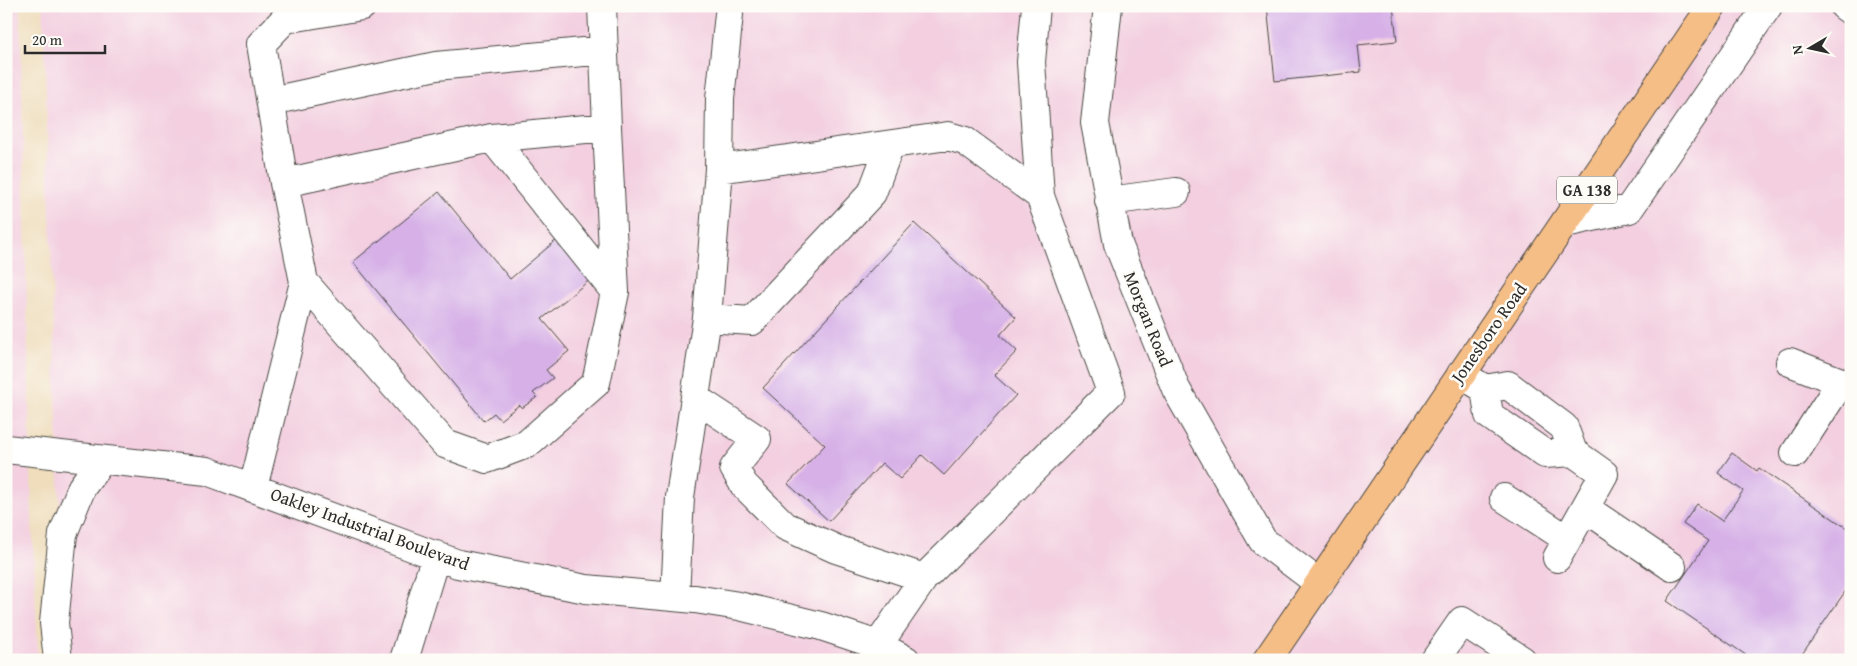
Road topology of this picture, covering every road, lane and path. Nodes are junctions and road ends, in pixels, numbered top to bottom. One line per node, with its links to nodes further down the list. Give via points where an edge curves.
1 (362, 6): 11 (street, via 285,19 261,44)
2 (602, 6): 10 (street)
3 (1036, 6): 18 (street, via 1031,62)
4 (1108, 6): 19 (street, Morgan Road, via 1095,123)
5 (1712, 6): 20 (highway, Jonesboro Road / GA 138)
6 (1768, 6): 20 (street, via 1629,209)
7 (1844, 6): 8 (street)
8 (1851, 11)
9 (729, 14): 15 (street, via 720,99)
10 (604, 50): 11 (street, via 436,66); 12 (street)
11 (271, 101): 16 (street)
12 (607, 127): 13 (street); 22 (street)
13 (492, 138): 16 (street); 22 (street)
14 (890, 145): 15 (street); 18 (street, via 948,136 965,141); 23 (street, via 872,193 752,321)
15 (719, 169): 23 (street)
16 (284, 183): 21 (street)
17 (1176, 192): 19 (street)
18 (1040, 196): 35 (street, via 1110,392)
19 (1109, 201): 36 (street, Morgan Road, via 1118,244 1176,389 1262,541)
20 (1565, 222): 25 (highway, Jonesboro Road / GA 138)
21 (304, 282): 22 (street, via 445,444 487,459 527,444 596,383); 30 (street)
22 (615, 292)
23 (707, 318): 26 (street)
24 (1790, 362): 28 (street, via 1841,382)
25 (1461, 374): 32 (street, via 1485,389 1508,386 1564,427 1573,452 1604,474); 36 (highway, Jonesboro Road / GA 138)
26 (695, 398): 35 (street, via 757,439 734,468 744,484 785,526 836,550); 37 (street, via 680,497)
27 (6, 449): 29 (street, Oakley Industrial Boulevard)
28 (1795, 453)
29 (102, 460): 30 (street, Oakley Industrial Boulevard, via 206,471); 40 (street, via 82,487 63,534 54,623)
30 (253, 488): 33 (street, Oakley Industrial Boulevard)
31 (1504, 498): 32 (street, via 1562,549)
32 (1585, 508): 34 (street)
33 (436, 555): 37 (street, Oakley Industrial Boulevard, via 458,564 586,589); 41 (street)
34 (1672, 567)
35 (924, 578): 38 (street)
36 (1320, 584): 39 (highway, Jonesboro Road / GA 138)
37 (676, 597): 38 (street, Oakley Industrial Boulevard, via 784,616)
38 (875, 653): 42 (street, Oakley Industrial Boulevard)
39 (1269, 658)
40 (58, 660)
41 (404, 660)
42 (906, 660)
43 (1435, 660): 44 (street, via 1462,621)
44 (1522, 660)

